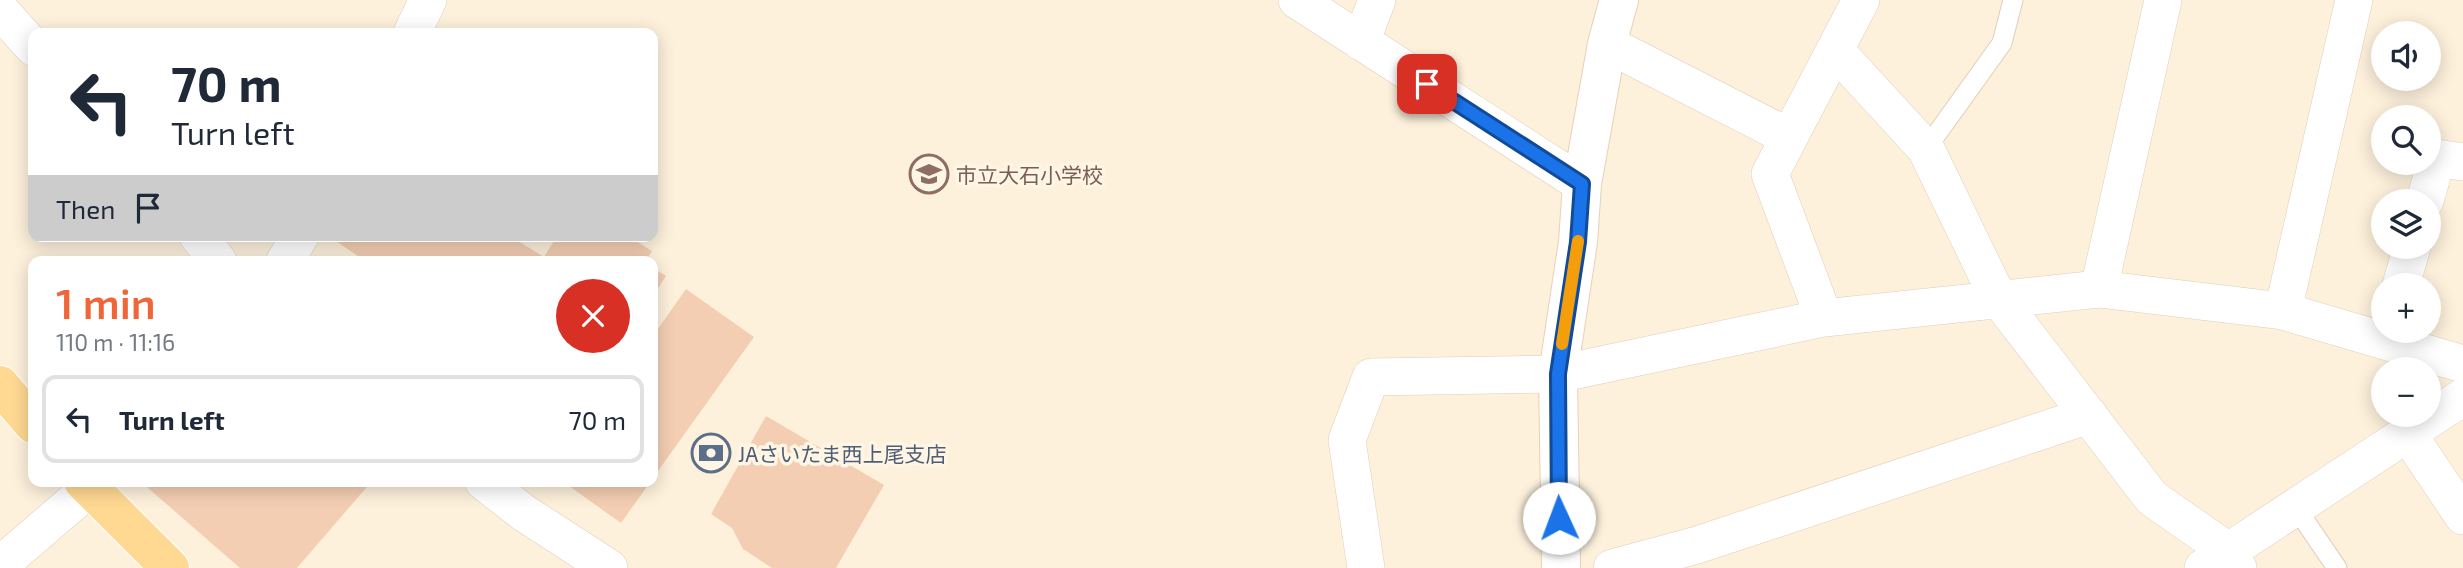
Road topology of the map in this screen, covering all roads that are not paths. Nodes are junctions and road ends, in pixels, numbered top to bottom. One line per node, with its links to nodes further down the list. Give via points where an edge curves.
1 (428, 0): 10 (street)
2 (1297, 0): 12 (street)
3 (1377, 0): 12 (street)
4 (1619, 0): 13 (street)
5 (1861, 0): 14 (street)
6 (2014, 0): 16 (lane, via 2002,43)
7 (2354, 0): 24 (street)
8 (2161, 1): 22 (street)
9 (0, 10): 11 (street)
10 (414, 28)
11 (28, 41)
12 (1361, 42): 18 (street)
13 (1607, 44): 15 (street); 18 (street)
14 (1835, 50): 15 (street); 16 (street)
15 (1789, 137): 25 (street, via 1770,174)
16 (1926, 149): 23 (street)
17 (2463, 162): 19 (street, via 2437,158)
18 (1582, 184): 29 (street)
19 (2428, 189)
20 (203, 242): 21 (street)
21 (214, 256)
22 (2099, 289): 23 (street); 24 (street)
23 (1998, 298): 25 (street); 32 (street)
24 (2283, 311): 26 (street)
25 (1824, 318): 29 (street)
26 (2371, 332)
27 (2406, 343): 28 (street)
28 (2463, 364)
29 (1558, 374): 45 (street, via 1371,377 1347,440); 46 (street)
30 (0, 385): 33 (main road)
31 (2463, 397): 34 (street)
32 (2089, 415): 40 (street); 41 (street, via 2151,498)
33 (28, 418)
34 (2408, 434): 38 (street); 39 (street)
35 (88, 487): 42 (street)
36 (94, 487): 43 (main road)
37 (491, 487): 44 (street)
38 (2295, 508): 41 (street); 48 (lane)
39 (2463, 516)
40 (1699, 557): 47 (street)
41 (2223, 563)
42 (0, 565)
43 (170, 568)
44 (609, 568)
45 (1366, 568)
46 (1560, 568)
47 (1612, 568)
48 (2337, 568)

